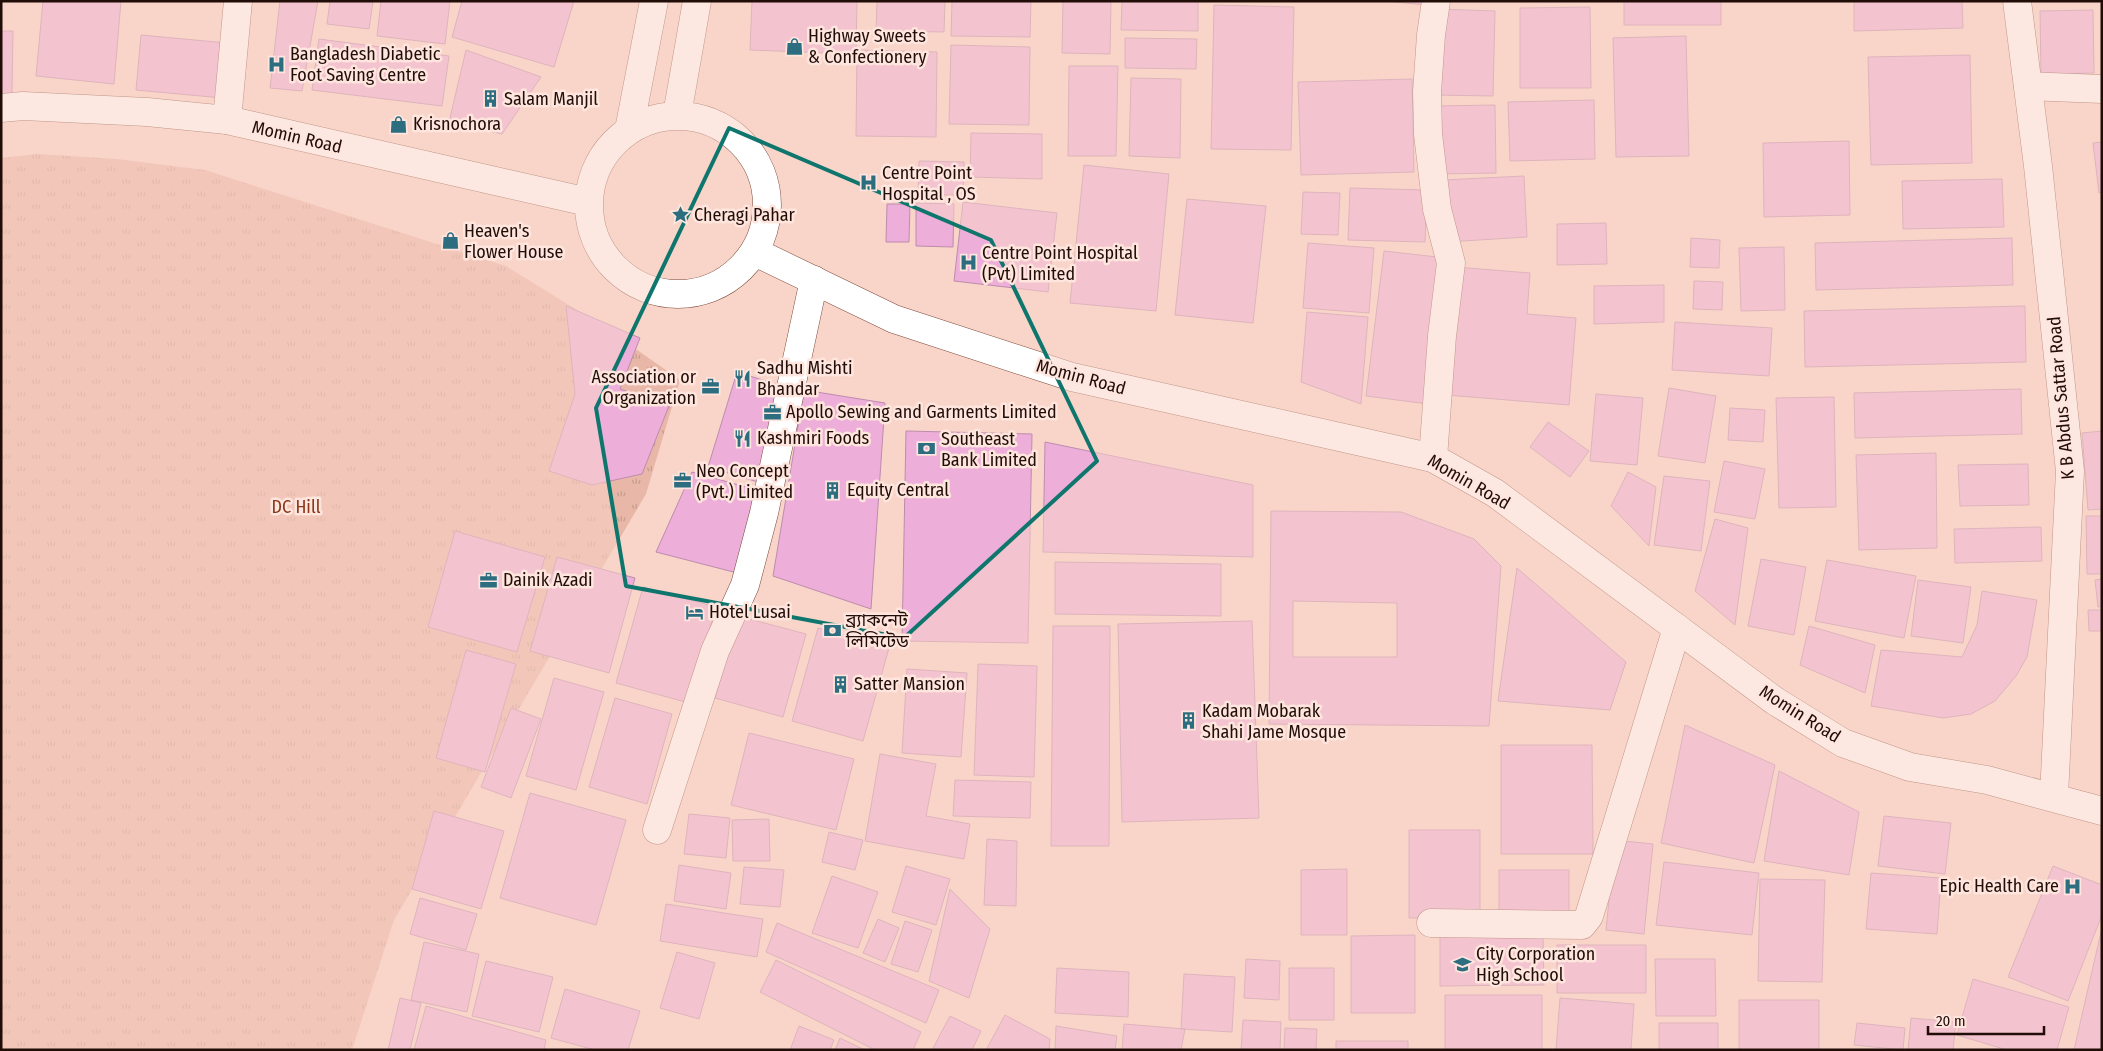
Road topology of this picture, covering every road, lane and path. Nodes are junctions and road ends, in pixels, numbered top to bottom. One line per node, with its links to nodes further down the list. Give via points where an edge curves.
1 (238, 1): 10 (main road)
2 (654, 1): 11 (main road)
3 (697, 1): 9 (main road)
4 (1436, 1): 15 (main road, via 1427,92 1428,134 1437,209 1450,263)
5 (2017, 1): 6 (main road, K B Abdus Sattar Road)
6 (2028, 86): 7 (main road); 17 (main road, K B Abdus Sattar Road, via 2070,471)
7 (2102, 89)
8 (1, 108): 10 (main road, Momin Road, via 23,106 147,112)
9 (677, 115): 11 (main road, via 652,120); 13 (main road, via 700,118 722,127 742,142 756,160 766,182 768,206 765,229)
10 (227, 120): 12 (main road, Momin Road)
11 (629, 130): 12 (main road, via 608,149 594,174)
12 (588, 202): 13 (main road, via 593,233 613,267 631,281 653,291 676,294 707,290 740,270)
13 (755, 252): 14 (main road, Momin Road)
14 (814, 280): 15 (main road, Momin Road, via 894,318 1072,377); 19 (main road, via 764,513 745,585 715,651)
15 (1433, 458): 16 (main road, Momin Road, via 1495,493)
16 (1677, 628): 17 (main road, Momin Road, via 1775,702 1843,742 1910,767); 20 (main road, via 1589,916 1582,925)
17 (2054, 796): 18 (main road, Momin Road)
18 (2102, 811)
19 (658, 830)
20 (1431, 923)

